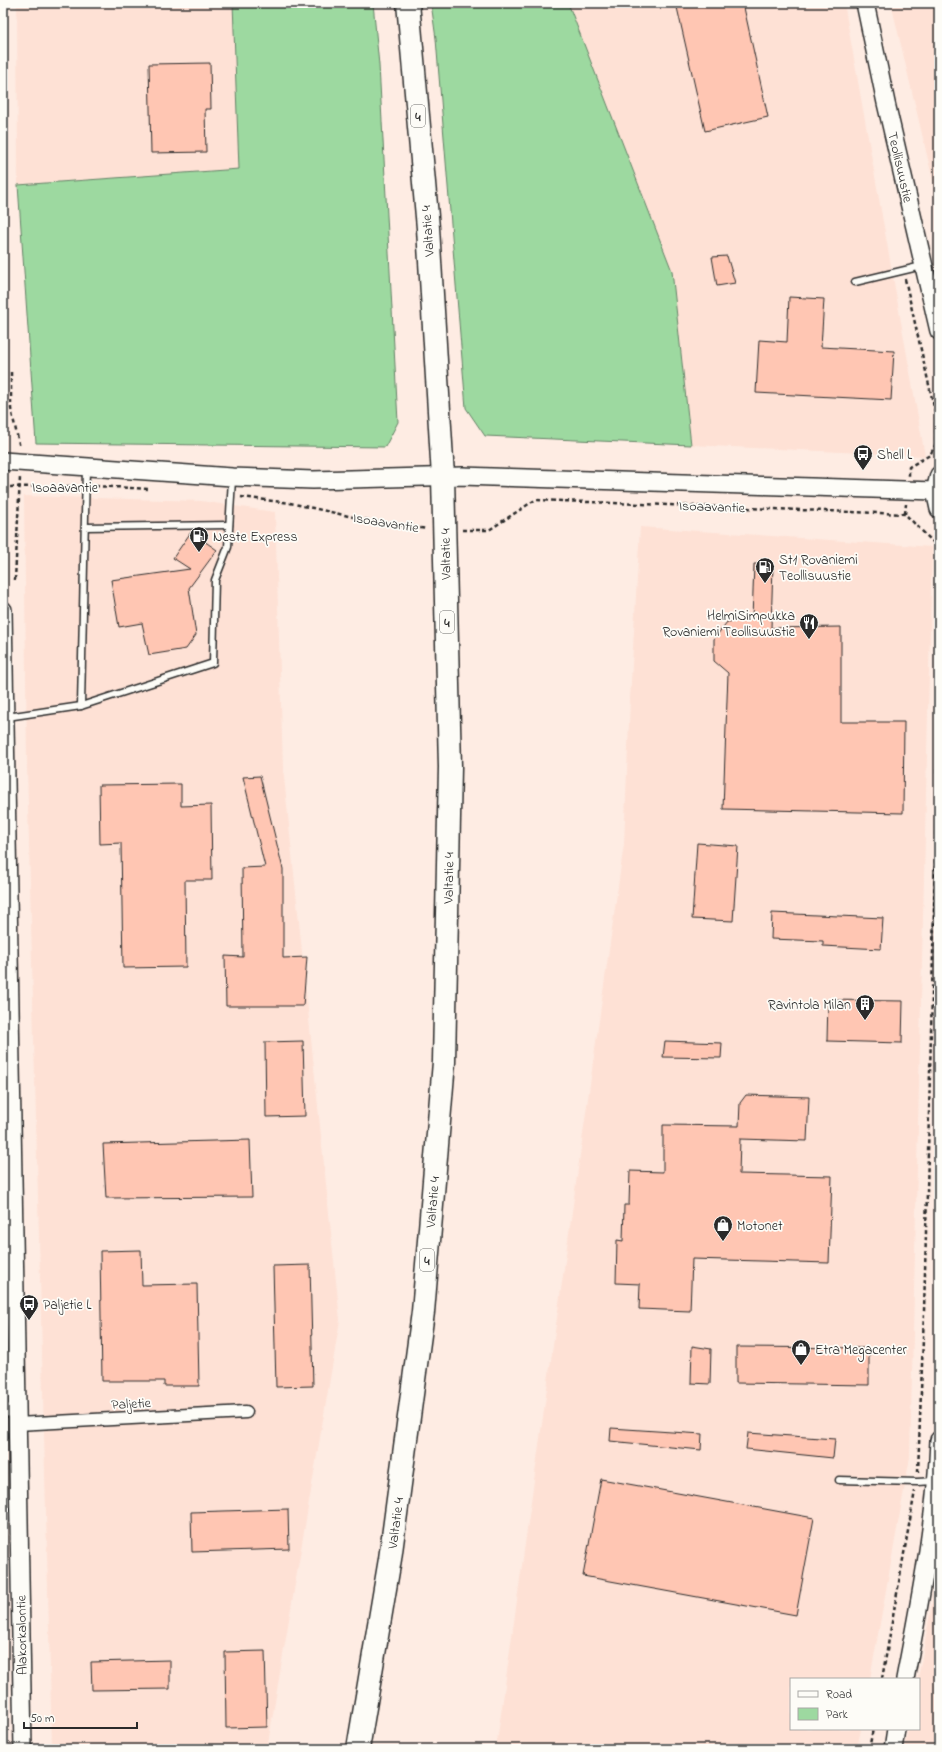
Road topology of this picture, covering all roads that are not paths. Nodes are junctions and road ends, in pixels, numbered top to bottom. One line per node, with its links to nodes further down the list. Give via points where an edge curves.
1 (408, 3): 10 (highway, Valtatie 4 / 4, via 428,228)
2 (865, 3): 3 (street, Teollisuustie)
3 (924, 265): 4 (lane); 5 (street, Teollisuustie)
4 (855, 282)
5 (939, 331)
6 (3, 461): 7 (street, Isoaavantie)
7 (86, 466): 9 (street, Isoaavantie); 14 (lane)
8 (939, 475): 11 (street)
9 (232, 477): 10 (street, Isoaavantie, via 313,480); 13 (lane)
10 (443, 477): 11 (street, Isoaavantie); 27 (highway, Valtatie 4 / 4, via 450,767 444,1062 423,1312 390,1559)
11 (935, 491): 12 (street)
12 (939, 509)
13 (229, 525): 14 (lane); 16 (lane, via 228,546 215,580 213,663)
14 (84, 527): 16 (lane)
15 (3, 610): 17 (street, Alakorkalontie)
16 (81, 706): 17 (lane)
17 (5, 717): 18 (street, Alakorkalontie)
18 (6, 924): 20 (street, Alakorkalontie)
19 (246, 1412): 20 (street, Paljetie)
20 (12, 1415): 26 (street, Alakorkalontie)
21 (939, 1440): 23 (street)
22 (839, 1480): 23 (lane)
23 (938, 1480): 24 (street, via 929,1548)
24 (905, 1678)
25 (896, 1730): 28 (street)
26 (23, 1749)
27 (358, 1749)
28 (893, 1749)

